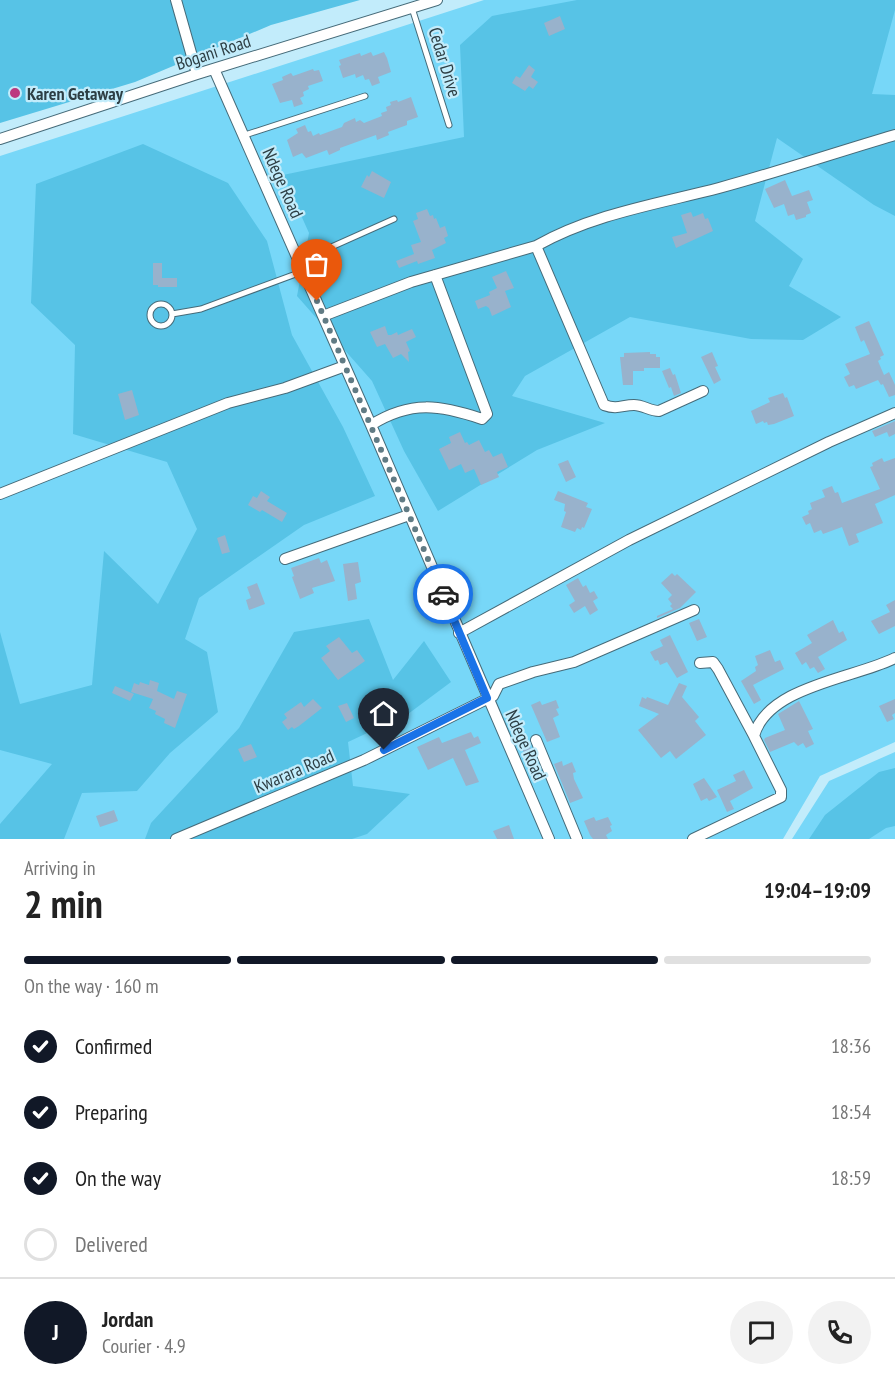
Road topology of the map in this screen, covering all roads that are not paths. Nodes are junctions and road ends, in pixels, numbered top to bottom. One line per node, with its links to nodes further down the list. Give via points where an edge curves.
1 (176, 0): 5 (street)
2 (437, 0): 3 (street, Bogani Road)
3 (412, 8): 4 (street, Bogani Road); 7 (lane, Cedar Drive)
4 (214, 69): 5 (street, Bogani Road); 8 (street, Ndege Road)
5 (197, 74): 10 (street, Bogani Road)
6 (366, 96): 8 (lane)
7 (449, 125)
8 (245, 135): 13 (street, Ndege Road)
9 (895, 135): 12 (street, via 721,187 606,216)
10 (0, 139)
11 (394, 219): 13 (lane)
12 (536, 246): 14 (street); 18 (street, via 604,405 636,405 659,411)
13 (302, 266): 15 (lane, via 201,309); 16 (street, Ndege Road)
14 (435, 275): 16 (street); 20 (street, via 487,414 482,419 423,406 381,418)
15 (172, 314): 15 (lane, via 170,322 159,327 149,316 151,308 158,304 169,307)
16 (323, 316): 17 (street, Ndege Road)
17 (345, 366): 20 (street, Ndege Road); 21 (street, via 228,403)
18 (703, 391)
19 (895, 413): 25 (street, via 630,540)
20 (371, 425): 22 (street, Ndege Road)
21 (0, 494)
22 (409, 515): 23 (street); 25 (street, Ndege Road)
23 (285, 559)
24 (694, 610): 28 (street, Kwarara Road, via 574,662 499,684 493,696)
25 (459, 633): 28 (street, Ndege Road)
26 (895, 658): 29 (street, via 791,697 765,716)
27 (700, 663): 29 (street, via 713,662)
28 (487, 698): 31 (street, Kwarara Road, via 363,760); 33 (street, Ndege Road)
29 (754, 736): 35 (street, via 781,797)
30 (536, 740): 34 (street)
31 (190, 836): 32 (street, Kwarara Road)
32 (176, 839)
33 (549, 839)
34 (577, 839)
35 (693, 839)

